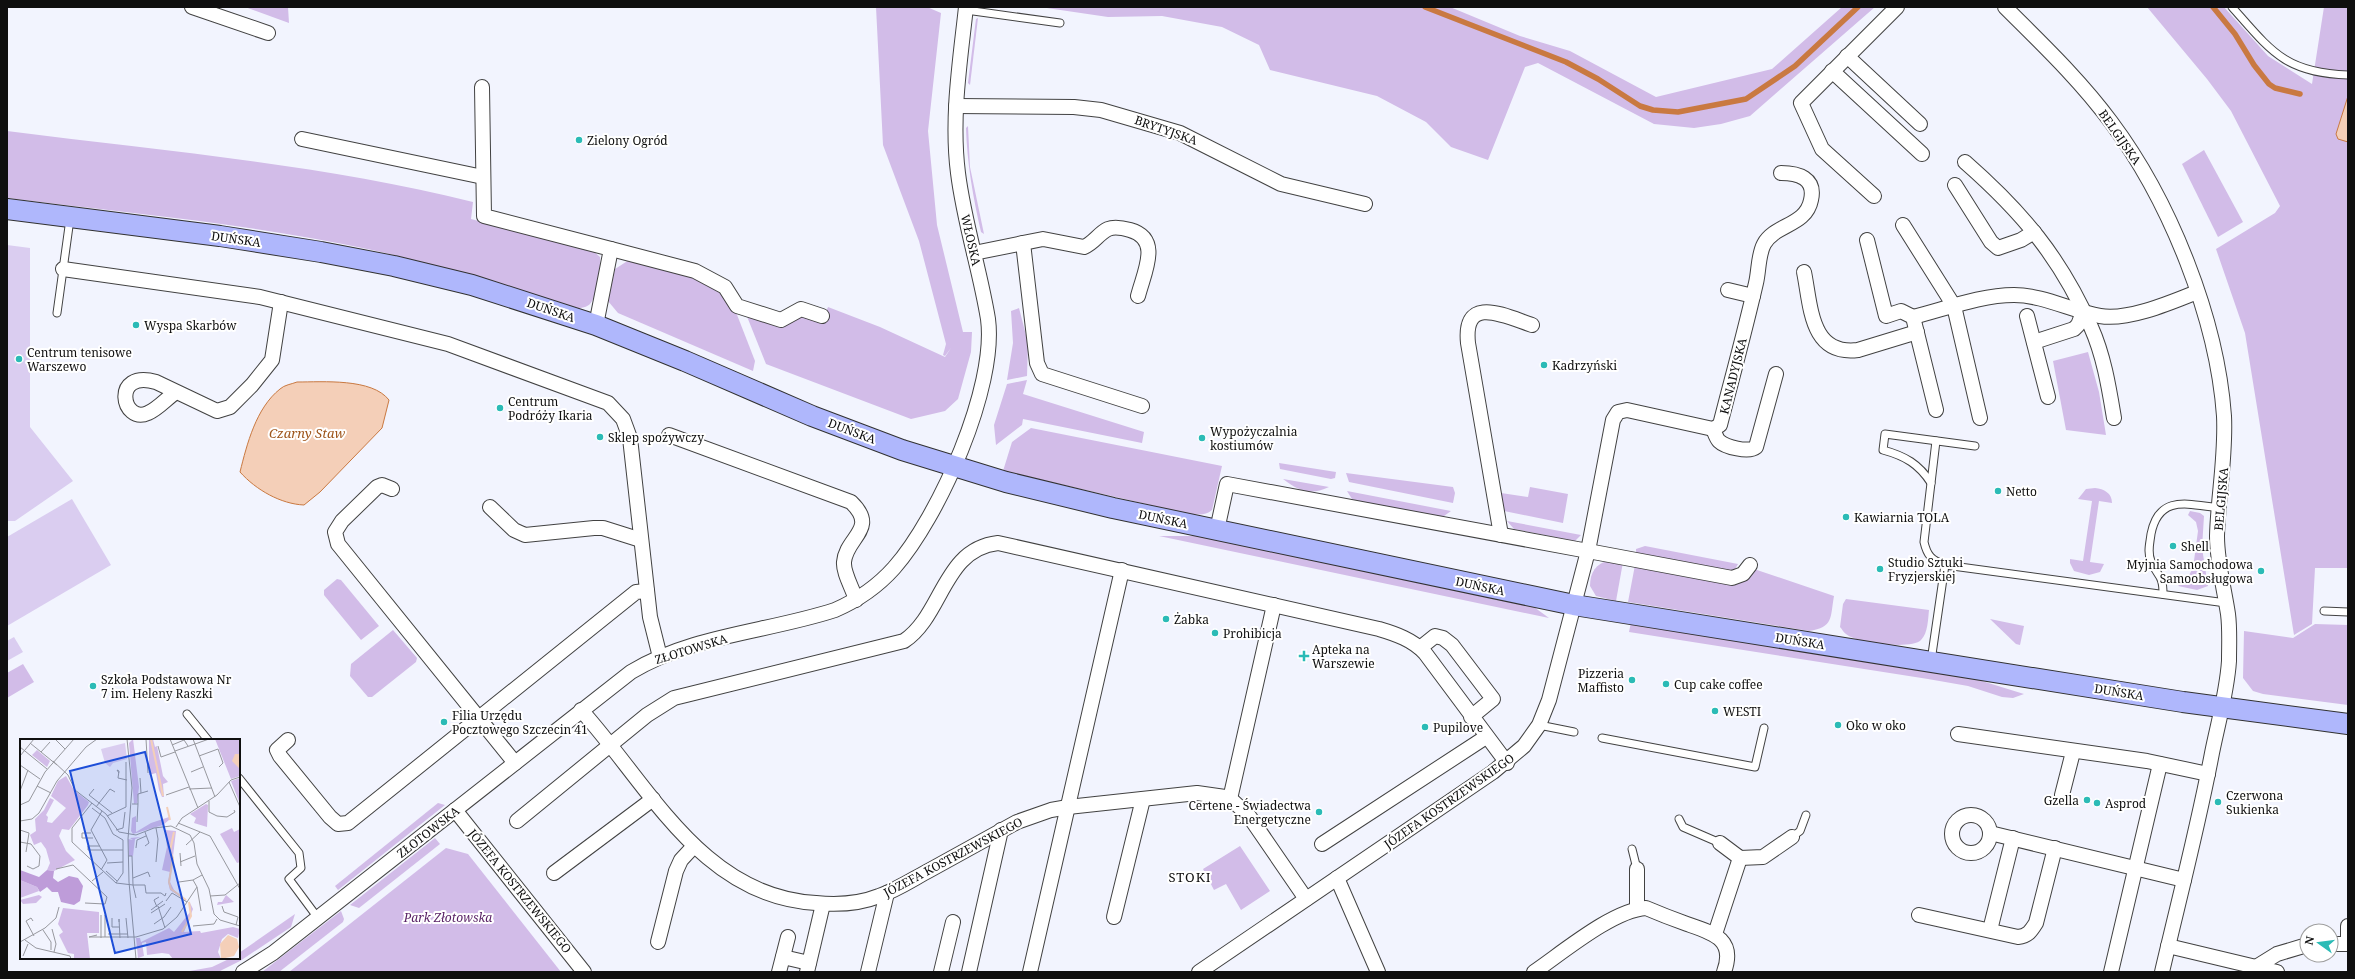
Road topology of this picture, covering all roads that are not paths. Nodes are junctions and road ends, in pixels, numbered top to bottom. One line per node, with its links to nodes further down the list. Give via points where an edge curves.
1 (192, 7): 7 (street)
2 (1897, 7): 8 (street)
3 (2005, 7): 33 (street, BELGIJSKA, via 2053,53 2122,137 2179,243)
4 (2232, 7): 10 (lane, via 2272,51 2292,64 2306,70)
5 (966, 8): 6 (lane); 12 (street, WŁOSKA)
6 (1060, 23)
7 (268, 33)
8 (1847, 56): 9 (street); 13 (street)
9 (1832, 71): 15 (street); 20 (street, via 1801,103 1822,149)
10 (2348, 75)
11 (482, 87): 18 (street)
12 (956, 106): 21 (street, BRYTYJSKA, via 1074,107 1101,110 1180,133 1281,184); 29 (street, WŁOSKA, via 958,172)
13 (1920, 124)
14 (302, 139): 18 (street)
15 (1922, 154)
16 (1965, 162): 25 (street)
17 (1781, 173): 35 (street, KANADYJSKA, via 1801,175 1807,179 1812,199 1807,211 1799,220 1764,244)
18 (483, 177): 28 (street, via 484,216)
19 (1955, 185): 25 (street, via 1991,242 1998,248 2021,240)
20 (1874, 196)
21 (1365, 204)
22 (7, 209): 23 (street, DUŃSKA)
23 (70, 217): 30 (lane); 43 (street, DUŃSKA, via 220,236 387,264 513,297)
24 (1903, 225): 37 (street)
25 (2034, 232): 38 (street, via 2062,269)
26 (1867, 240): 42 (street, via 1886,316 1900,311)
27 (1023, 243): 29 (street); 34 (street, via 1053,239 1084,247 1109,229 1138,232 1145,237 1149,248); 50 (street, via 1037,364 1042,374)
28 (611, 249): 40 (street, via 695,271 724,287 737,306 781,320 801,309); 43 (street)
29 (974, 253): 58 (street, WŁOSKA, via 990,332 988,362 978,402)
30 (63, 269): 36 (street); 39 (lane)
31 (1804, 272): 45 (street, via 1818,333 1831,346 1848,351 1858,350)
32 (1728, 290): 35 (street)
33 (2197, 292): 38 (street, via 2118,317 2101,317); 62 (street, BELGIJSKA, via 2210,335 2222,402 2224,454)
34 (1138, 296)
35 (1753, 296): 54 (street, KANADYJSKA, via 1720,425)
36 (281, 302): 48 (street, via 272,360 230,407 217,411); 65 (street, via 448,344 608,403 623,419 630,438)
37 (1954, 306): 38 (street, via 2006,295 2024,296); 42 (street); 52 (street)
38 (2083, 312): 46 (street, via 2074,329); 53 (street, via 2100,352)
39 (56, 313)
40 (822, 316)
41 (2027, 316): 46 (street)
42 (1913, 317): 45 (street)
43 (596, 325): 58 (street, DUŃSKA, via 820,418)
44 (1532, 325): 64 (street, via 1487,312 1477,314 1468,328 1468,343)
45 (1917, 332): 51 (street)
46 (2034, 342): 49 (street)
47 (1776, 374): 54 (street, via 1756,447 1750,450 1723,444)
48 (176, 392)
49 (2048, 397)
50 (1142, 406)
51 (1936, 410)
52 (1980, 418)
53 (2114, 418)
54 (1713, 429): 66 (street, KANADYJSKA, via 1627,410 1618,412 1613,420 1608,443)
55 (669, 435): 72 (street, via 851,502 861,515 862,529 848,550 844,564)
56 (1936, 441): 57 (lane); 59 (lane); 59 (lane, via 1885,434 1884,439 1883,450 1910,460 1924,472)
57 (1975, 446)
58 (953, 466): 63 (street, DUŃSKA, via 1053,494); 72 (street, ZŁOTOWSKA, via 929,517 900,561 886,577)
59 (1931, 483): 68 (lane, via 1924,542 1929,557)
60 (392, 489): 85 (street, via 382,485 377,488 337,526 336,539)
61 (490, 507): 65 (street, via 514,530 525,535 603,528)
62 (2220, 508): 71 (lane, via 2181,503 2169,505 2162,511 2152,532 2149,553 2151,562 2163,581); 73 (street, BELGIJSKA, via 2218,551)
63 (1217, 530): 64 (street, via 1226,484); 75 (street, DUŃSKA)
64 (1501, 535): 66 (street)
65 (641, 540): 70 (street)
66 (1588, 551): 67 (street, via 1732,578 1743,574); 75 (street, JÓZEFA KOSTRZEWSKIEGO)
67 (1750, 564)
68 (1945, 565): 71 (lane); 80 (lane)
69 (1122, 570): 74 (street); 95 (street, via 1012,545 998,544 979,548 962,559 916,631 904,641 684,694 659,706); 106 (street)
70 (647, 591): 79 (street, via 650,617); 85 (street, via 636,592)
71 (2163, 594): 73 (lane)
72 (856, 600): 79 (street, ZŁOTOWSKA, via 817,616 690,646)
73 (2226, 603): 81 (street, BELGIJSKA, via 2229,660)
74 (1274, 605): 78 (street, via 1389,632); 105 (street)
75 (1574, 605): 80 (street, DUŃSKA); 87 (street, JÓZEFA KOSTRZEWSKIEGO, via 1549,700)
76 (2324, 611): 77 (lane)
77 (2348, 612)
78 (1420, 648): 84 (street); 84 (street, via 1435,636 1447,640 1493,699)
79 (660, 657): 82 (street, ZŁOTOWSKA, via 620,680)
80 (1931, 662): 81 (street, DUŃSKA)
81 (2222, 708): 86 (street, DUŃSKA); 100 (street, BELGIJSKA)
82 (581, 710): 95 (street, JÓZEFA KOSTRZEWSKIEGO); 97 (street, ZŁOTOWSKA)
83 (187, 714): 93 (lane)
84 (1470, 717): 91 (street)
85 (479, 718): 94 (street, via 348,823 338,824 330,817 280,756 277,750); 97 (street)
86 (2348, 724)
87 (1539, 726): 89 (lane); 98 (street, JÓZEFA KOSTRZEWSKIEGO, via 1524,746)
88 (1764, 728): 92 (lane, via 1755,767)
89 (1574, 732)
90 (1958, 734): 96 (street)
91 (1486, 737): 98 (street); 115 (street)
92 (1602, 738)
93 (207, 739)
94 (288, 740)
95 (611, 744): 103 (street, JÓZEFA KOSTRZEWSKIEGO); 110 (street)
96 (2073, 752): 99 (street); 102 (street)
97 (515, 763): 107 (street, ZŁOTOWSKA)
98 (1506, 763): 124 (street, JÓZEFA KOSTRZEWSKIEGO)
99 (2160, 764): 100 (street); 121 (street)
100 (2208, 774): 125 (street, BELGIJSKA)
101 (240, 779): 132 (lane, via 299,853 301,868 289,879)
102 (2062, 795)
103 (653, 799): 117 (street, JÓZEFA KOSTRZEWSKIEGO); 123 (street)
104 (1143, 799): 105 (street, JÓZEFA KOSTRZEWSKIEGO, via 1197,794); 106 (street, JÓZEFA KOSTRZEWSKIEGO); 131 (street)
105 (1230, 799): 127 (street, JÓZEFA KOSTRZEWSKIEGO, via 1242,808 1257,827)
106 (1068, 807): 111 (street, JÓZEFA KOSTRZEWSKIEGO, via 1033,816); 151 (street)
107 (455, 810): 132 (street, ZŁOTOWSKA); 146 (street, JÓZEFA KOSTRZEWSKIEGO)
108 (1806, 815): 112 (lane, via 1800,831)
109 (1679, 819): 114 (lane, via 1683,827)
110 (517, 821)
111 (1001, 830): 126 (street, JÓZEFA KOSTRZEWSKIEGO); 150 (street)
112 (1792, 837): 120 (street, via 1763,857)
113 (1988, 839): 116 (street)
114 (1720, 842): 120 (street)
115 (1322, 844)
116 (2011, 845): 118 (street); 135 (street)
117 (694, 846): 128 (street, JÓZEFA KOSTRZEWSKIEGO, via 715,865 748,886 785,900); 139 (street, via 681,860 676,872)
118 (2055, 848): 121 (street); 135 (street, via 2032,931 2018,937)
119 (1632, 849): 122 (lane)
120 (1740, 858): 136 (street)
121 (2136, 868): 125 (street); 156 (street)
122 (1637, 869): 129 (street)
123 (554, 873)
124 (1337, 878): 127 (street, JÓZEFA KOSTRZEWSKIEGO); 153 (street)
125 (2184, 880): 140 (street, BELGIJSKA)
126 (887, 893): 128 (street, JÓZEFA KOSTRZEWSKIEGO, via 852,902); 148 (street)
127 (1306, 900): 152 (street, JÓZEFA KOSTRZEWSKIEGO)
128 (823, 904): 143 (street)
129 (1637, 909): 136 (street, via 1646,908); 154 (street, via 1616,917)
130 (1919, 915): 135 (street)
131 (1114, 917)
132 (318, 918): 145 (street, ZŁOTOWSKA, via 262,962)
133 (953, 922): 149 (street)
134 (2348, 926): 138 (street)
135 (1990, 930)
136 (1715, 934): 155 (street, via 1727,949)
137 (788, 937): 142 (street)
138 (2348, 940)
139 (658, 942)
140 (2168, 946): 144 (street); 157 (street, BELGIJSKA)
141 (2299, 947): 144 (street, via 2277,954)
142 (783, 957): 143 (street); 147 (street)
143 (808, 967)
144 (2256, 967): 158 (street)
145 (243, 972)
146 (584, 972)
147 (779, 972)
148 (868, 972)
149 (941, 972)
150 (969, 972)
151 (1030, 972)
152 (1198, 972)
153 (1378, 972)
154 (1534, 972)
155 (1724, 972)
156 (2111, 972)
157 (2162, 972)
158 (2277, 972)

